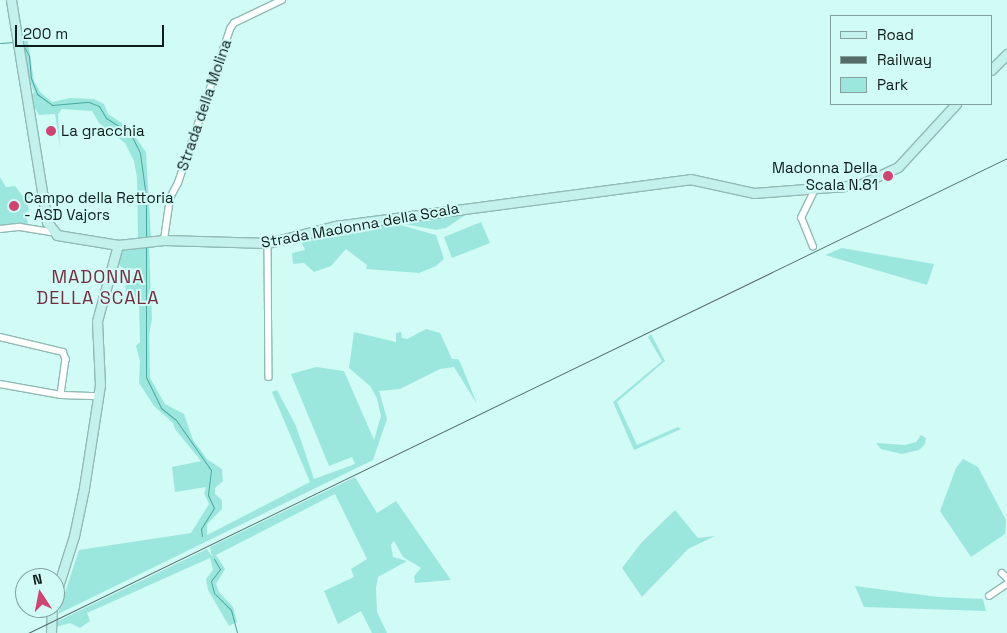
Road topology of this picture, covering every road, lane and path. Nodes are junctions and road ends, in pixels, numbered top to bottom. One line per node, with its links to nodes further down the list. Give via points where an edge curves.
1 (11, 0): 8 (street)
2 (282, 0): 9 (street, Strada della Molina, via 234,23 230,29 178,183 170,198)
3 (1007, 54): 4 (street)
4 (992, 69)
5 (955, 105): 6 (street, Strada Madonna della Scala, via 912,153 885,175 860,185)
6 (815, 189): 10 (street, Strada Madonna della Scala, via 754,193 690,179 335,226); 12 (street, via 801,218)
7 (0, 228): 8 (street, via 20,227)
8 (51, 232): 11 (street, Strada Madonna della Scala, via 57,236)
9 (164, 240): 10 (street, Strada Madonna della Scala); 11 (street, Strada Madonna della Scala)
10 (268, 243): 14 (street)
11 (118, 245): 17 (street, via 97,321)
12 (813, 247)
13 (0, 337): 16 (street, via 64,352)
14 (269, 377)
15 (0, 384): 16 (street)
16 (61, 395): 17 (street)
17 (98, 396): 18 (street, via 74,536)
18 (64, 568)
19 (1002, 573): 20 (street)
20 (1007, 578)
21 (1007, 584): 22 (street)
22 (989, 596)
23 (52, 618): 24 (street)
24 (51, 633)

